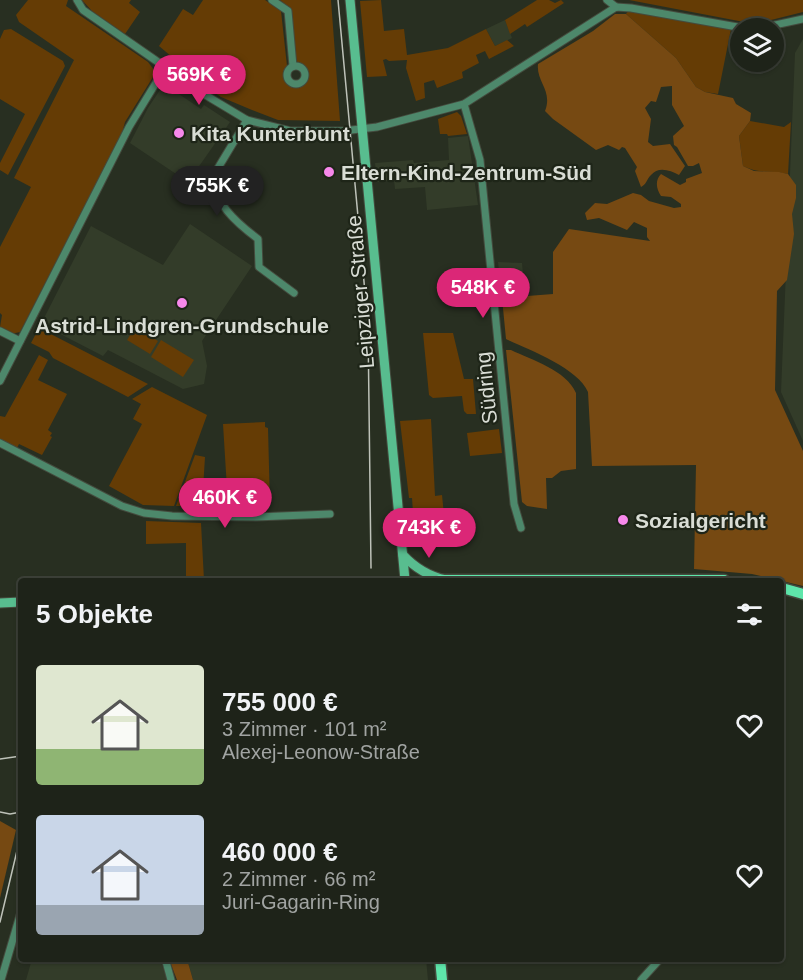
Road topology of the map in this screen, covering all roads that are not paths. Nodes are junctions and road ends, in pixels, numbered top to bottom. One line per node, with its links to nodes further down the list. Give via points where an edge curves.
1 (77, 0): 8 (street, via 83,10)
2 (272, 0): 7 (street, via 288,11)
3 (350, 0): 11 (street, Leipziger Straße)
4 (607, 0): 5 (street)
5 (616, 8): 6 (street, via 743,28); 9 (street)
6 (803, 19)
7 (293, 66)
8 (165, 68): 10 (street); 14 (street, via 129,127)
9 (464, 104): 11 (street); 18 (street, Südring, via 480,160 514,504)
10 (247, 120): 11 (street, via 291,131); 12 (street, via 213,181 232,217 258,239 259,267)
11 (362, 130): 19 (street, Leipziger Straße)
12 (294, 293)
13 (0, 331): 14 (street)
14 (20, 341): 15 (street)
15 (0, 381)
16 (0, 443): 17 (street, via 122,506 144,513 203,517)
17 (330, 514)
18 (521, 528)
19 (402, 555): 20 (street, Leipziger Straße); 21 (street)
20 (405, 578)
21 (437, 578)
22 (784, 589): 23 (main road)
23 (803, 594)
24 (18, 602): 25 (street)
25 (0, 603)
26 (18, 922): 30 (street)
27 (166, 962): 31 (street)
28 (440, 962): 32 (main road)
29 (657, 962): 33 (street)
30 (1, 980)
31 (171, 980)
32 (442, 980)
33 (641, 980)

